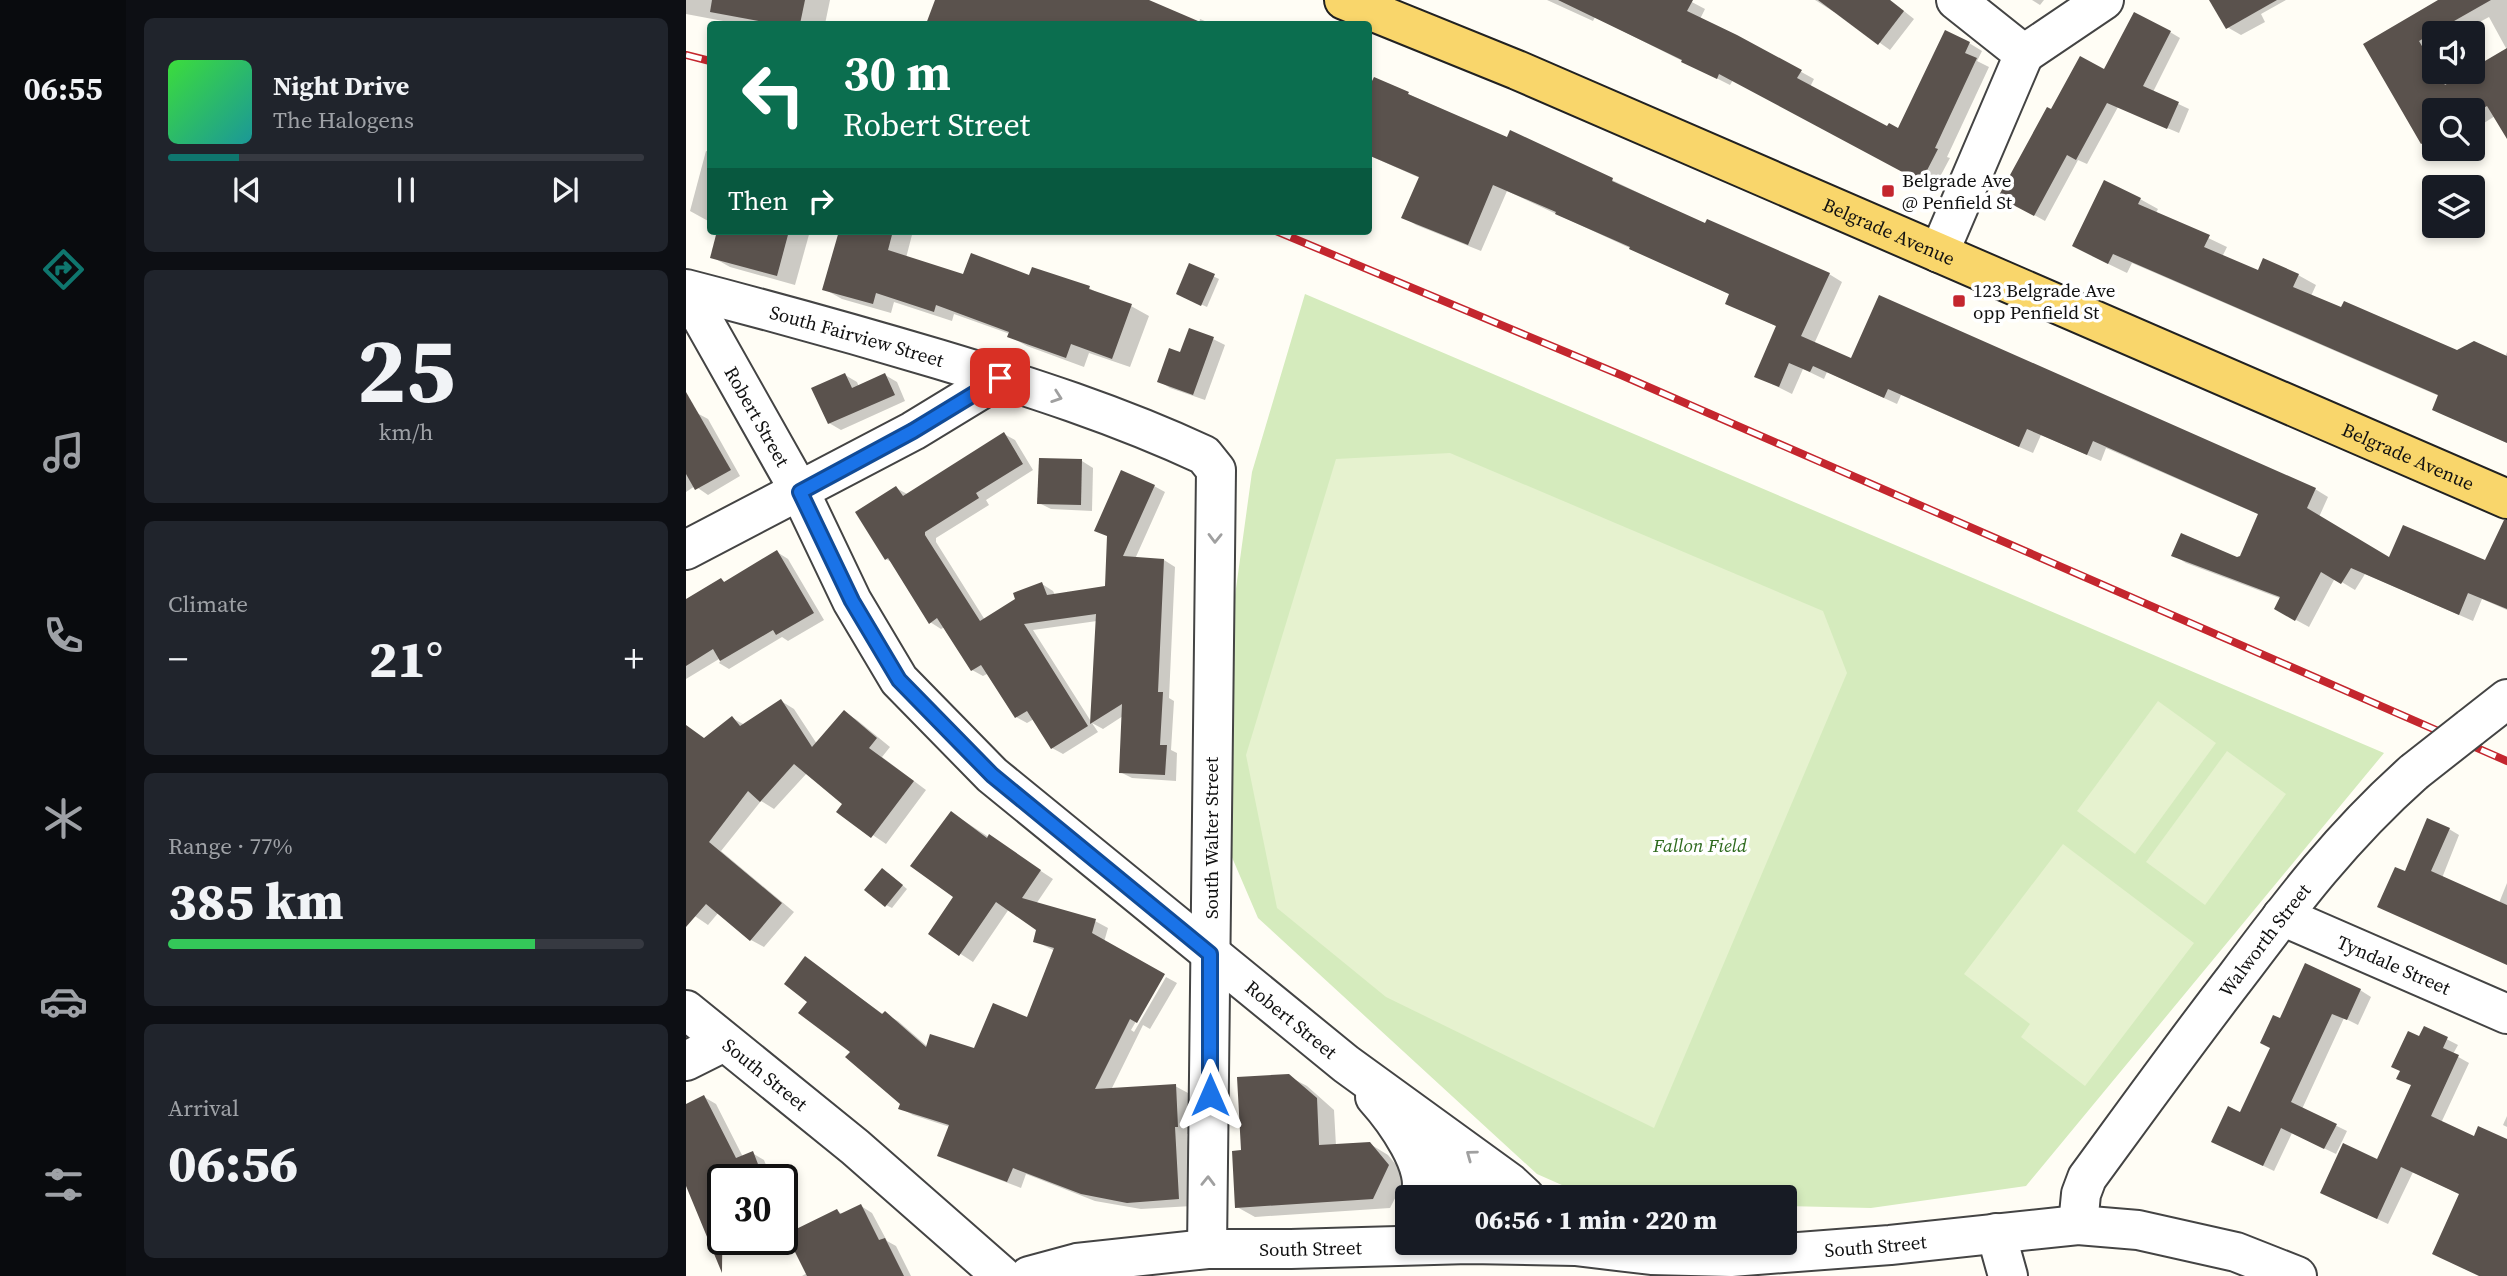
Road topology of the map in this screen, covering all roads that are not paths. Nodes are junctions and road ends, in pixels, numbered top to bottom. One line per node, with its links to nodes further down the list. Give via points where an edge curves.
1 (1344, 0): 5 (main road, Belgrade Avenue)
2 (1956, 0): 4 (street)
3 (2104, 0): 4 (street)
4 (2024, 54): 5 (street)
5 (1939, 253): 10 (main road, Belgrade Avenue)
6 (686, 290): 7 (street, South Fairview Street); 9 (street, Robert Street)
7 (1000, 378): 8 (street, South Fairview Street, one-way to 8, via 1148,431 1204,455); 9 (street)
8 (1216, 470): 14 (street, South Walter Street, one-way to 14)
9 (800, 492): 11 (street); 14 (street, Robert Street, via 852,601 899,680 992,775)
10 (2507, 499)
11 (686, 550)
12 (2507, 699): 13 (street, Walworth Street, bridge, via 2414,772 2349,834)
13 (2282, 916): 16 (street, Tyndale Street); 24 (street, Walworth Street, via 2087,1178)
14 (1210, 954): 19 (street, Robert Street); 29 (street, South Walter Street, one-way to 14)
15 (686, 1010): 17 (street, South Street)
16 (2507, 1014)
17 (724, 1042): 18 (street); 33 (street, South Street, via 855,1147)
18 (686, 1061)
19 (1346, 1064): 20 (street); 23 (street, Robert Street, one-way to 19)
20 (1390, 1113): 21 (street, via 1418,1161); 22 (street)
21 (1422, 1185)
22 (1457, 1185)
23 (1512, 1185)
24 (2078, 1224): 26 (street, South Street); 36 (street, South Street, via 2138,1230 2236,1252)
25 (1395, 1232): 27 (street)
26 (1996, 1233): 32 (street, South Street); 35 (street)
27 (1381, 1247): 28 (street, South Street); 31 (street, South Street)
28 (1395, 1247)
29 (1207, 1249): 31 (street, South Street); 34 (street, South Street, via 1077,1263)
30 (1613, 1255): 32 (street, South Street)
31 (1295, 1263)
32 (1653, 1266)
33 (1002, 1276)
34 (1029, 1276)
35 (2008, 1276)
36 (2297, 1276)

